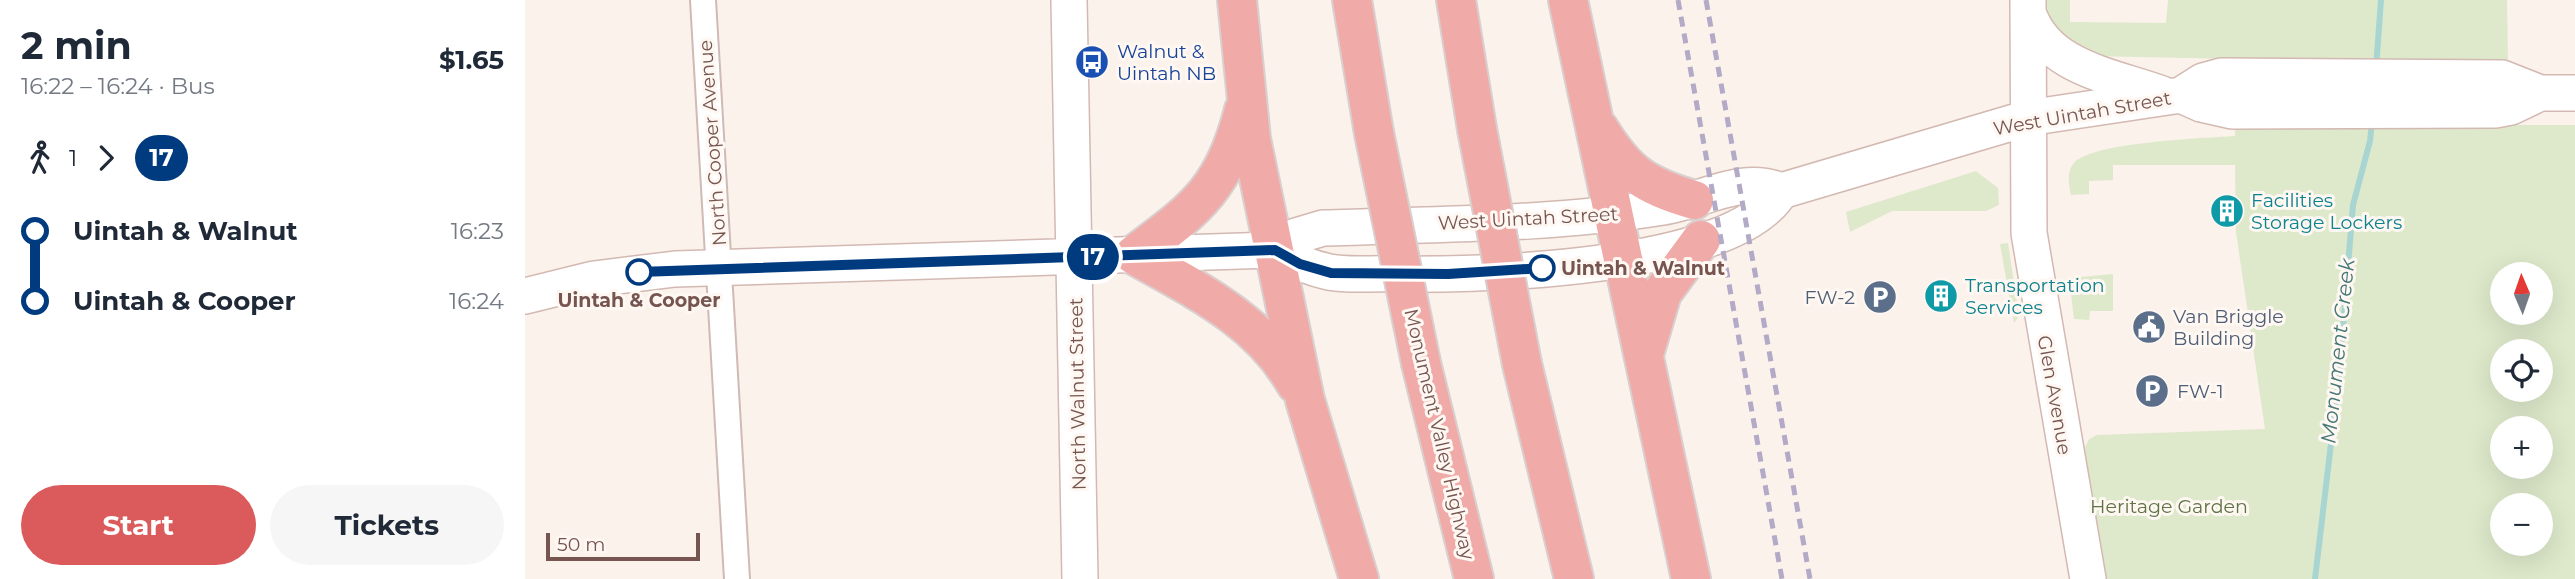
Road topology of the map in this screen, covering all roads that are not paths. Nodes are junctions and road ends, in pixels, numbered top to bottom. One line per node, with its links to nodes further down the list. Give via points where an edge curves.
1 (703, 0): 22 (street, North Cooper Avenue)
2 (1069, 0): 20 (main road, North Walnut Street)
3 (1237, 0): 11 (highway)
4 (1352, 0): 29 (highway, Monument Valley Highway, bridge, via 1421,363)
5 (1456, 0): 30 (highway, bridge, via 1522,364)
6 (1568, 0): 13 (highway)
7 (2028, 6): 10 (main road, via 2038,34 2054,52 2073,63); 12 (main road, Glen Avenue)
8 (2575, 93): 9 (main road, West Uintah Street, via 2540,93 2512,79)
9 (2472, 94): 10 (main road, West Uintah Street, via 2232,111); 10 (main road, West Uintah Street, via 2232,75 2203,81)
10 (2175, 96): 12 (main road, West Uintah Street)
11 (1247, 98): 18 (highway); 19 (highway, via 1233,151 1211,190)
12 (2028, 118): 14 (main road, West Uintah Street); 32 (main road, Glen Avenue, via 2032,256)
13 (1593, 119): 15 (highway, via 1634,176 1659,190); 16 (highway)
14 (1781, 191): 15 (main road, West Uintah Street, via 1769,185 1747,185); 17 (main road, West Uintah Street, via 1749,222)
15 (1694, 200): 16 (main road, West Uintah Street)
16 (1612, 214): 18 (main road, West Uintah Street, via 1323,228 1296,236); 21 (highway)
17 (1702, 240): 21 (main road, West Uintah Street); 24 (highway, via 1662,293)
18 (1275, 250): 19 (main road, West Uintah Street); 21 (main road, West Uintah Street, via 1331,273 1448,274); 25 (highway)
19 (1134, 256): 20 (main road, West Uintah Street); 25 (highway, via 1244,319 1283,361)
20 (1075, 258): 22 (main road, West Uintah Street); 27 (main road, North Walnut Street)
21 (1622, 260): 24 (highway)
22 (719, 267): 23 (main road, West Uintah Street, via 637,272); 26 (street, North Cooper Avenue)
23 (525, 296)
24 (1643, 356): 31 (highway)
25 (1305, 400): 28 (highway)
26 (737, 579)
27 (1080, 579)
28 (1359, 579)
29 (1474, 579)
30 (1574, 579)
31 (1691, 579)
32 (2088, 579)

